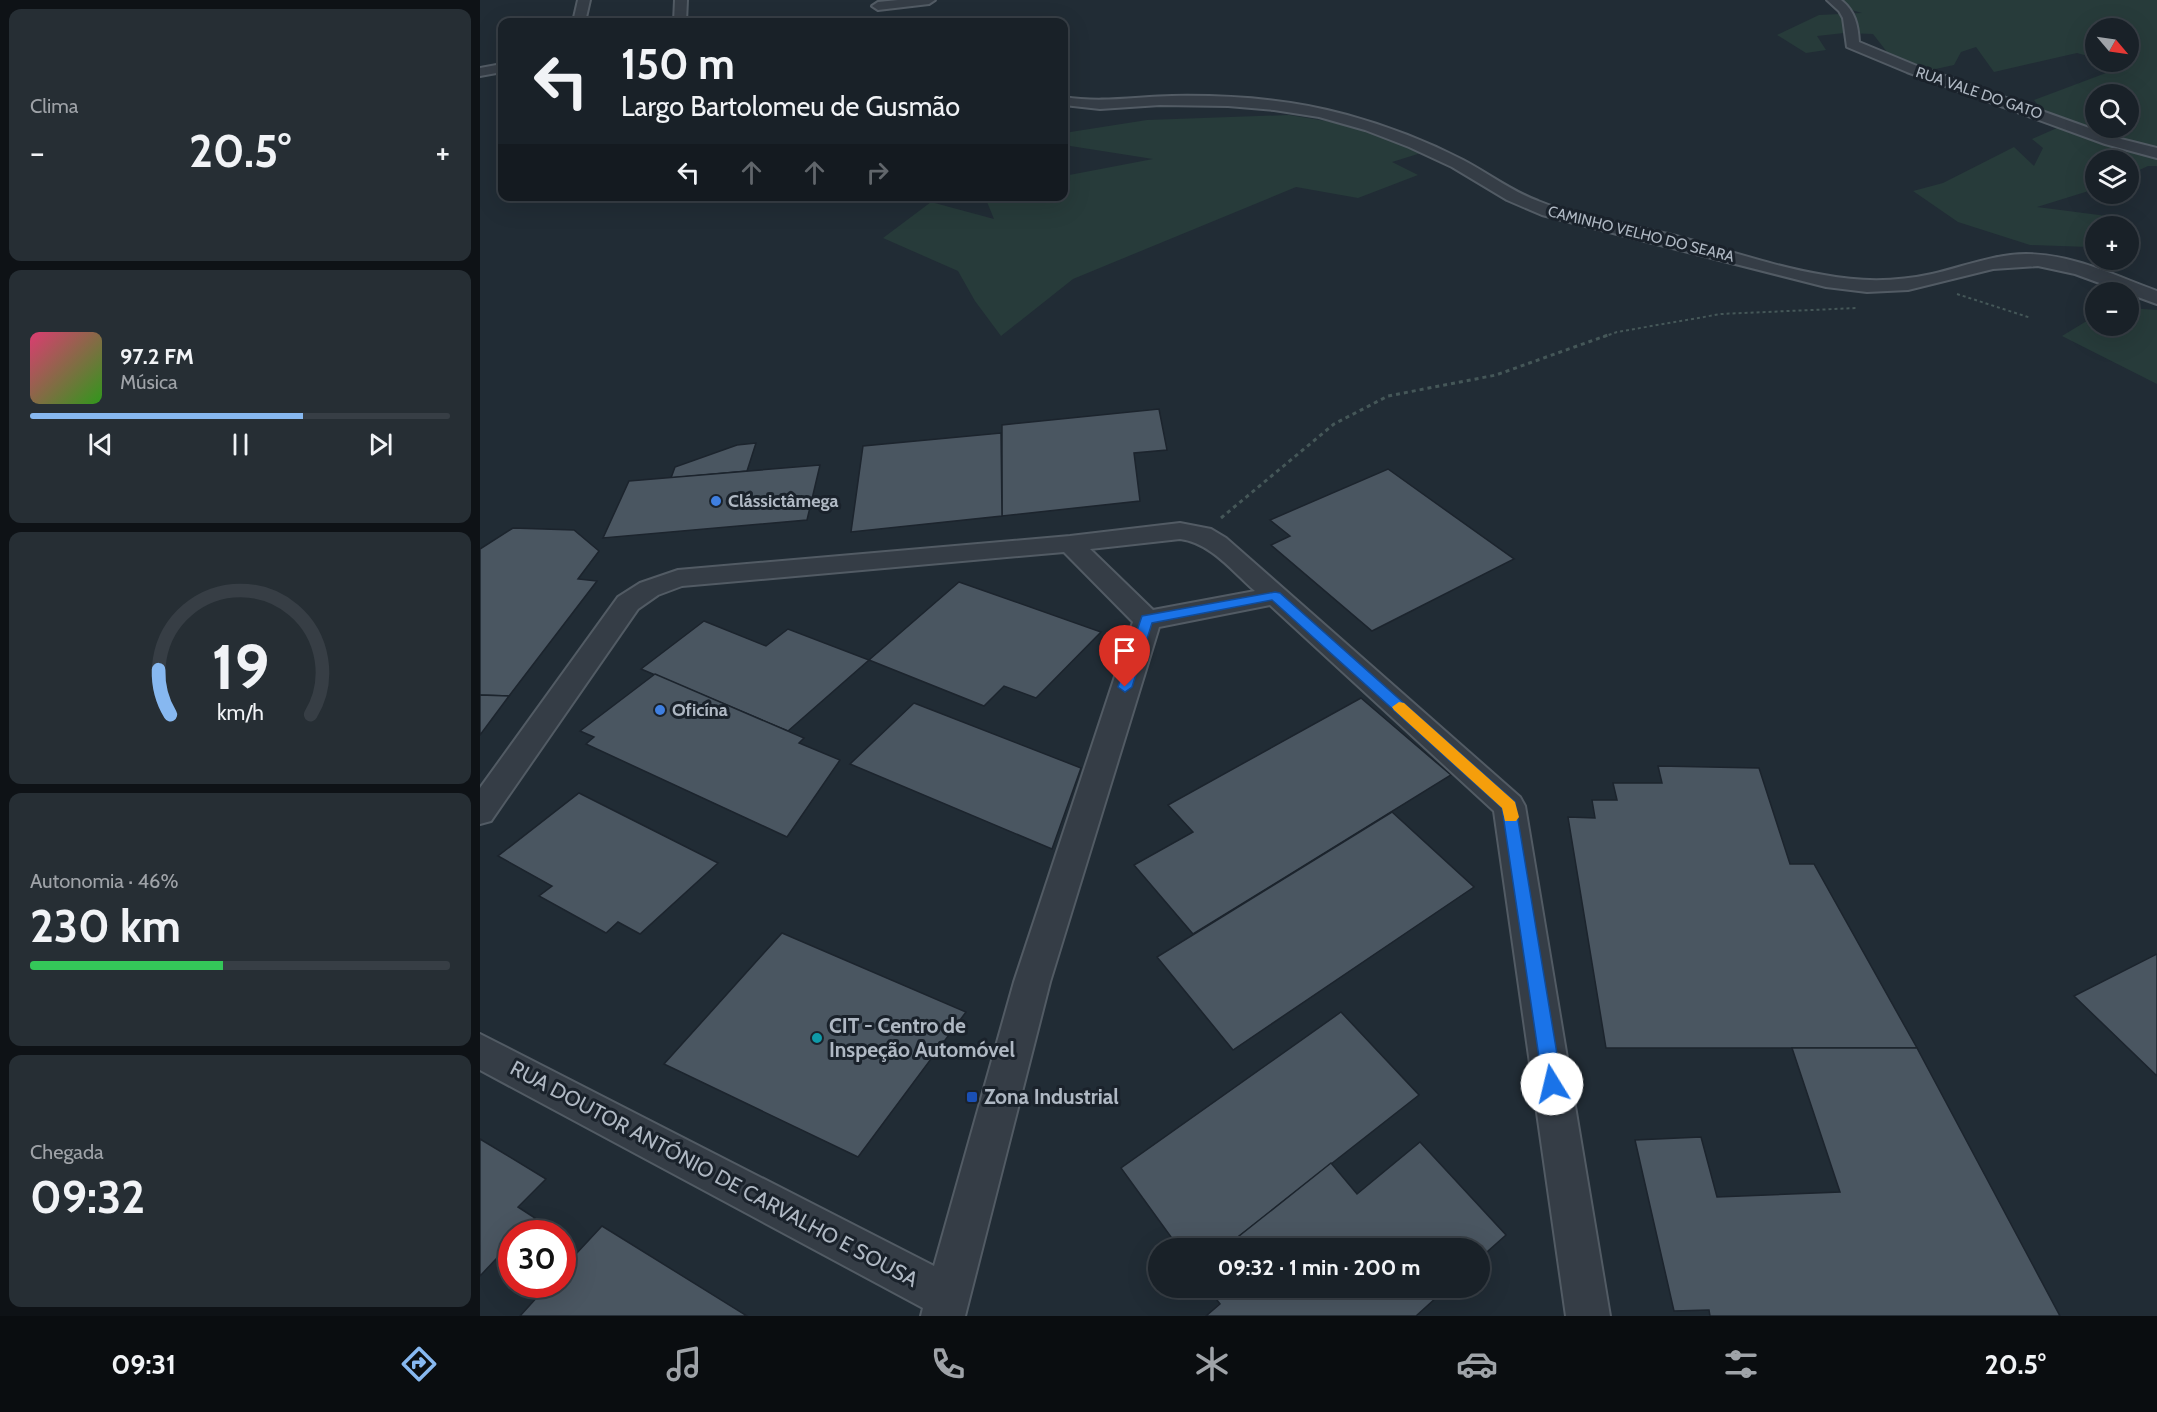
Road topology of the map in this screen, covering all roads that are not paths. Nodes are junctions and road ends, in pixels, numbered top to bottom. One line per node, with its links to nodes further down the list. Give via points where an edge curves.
1 (584, 0): 6 (street)
2 (681, 0): 7 (street)
3 (929, 0): 5 (street)
4 (1833, 0): 12 (street, RUA VALE DO GATO, via 1845,7 1852,26 1852,44 2111,141)
5 (877, 3): 8 (street)
6 (580, 18)
7 (680, 18)
8 (885, 18)
9 (498, 69): 10 (street)
10 (480, 72)
11 (1068, 101): 13 (street, CAMINHO VELHO DO SEARA, via 1097,105 1159,101 1247,103 1340,118 1422,147 1528,204 1557,214 1812,279 1891,285 1921,282 1994,263 2039,260)
12 (2157, 153)
13 (2157, 298)
14 (1070, 544): 15 (street, via 1180,531 1202,534); 16 (street); 17 (street, via 678,578 649,589 628,603)
15 (1275, 596): 16 (street); 20 (street, via 1509,806)
16 (1147, 620): 19 (street, via 1032,982)
17 (480, 812)
18 (480, 1051): 19 (street, RUA DOUTOR ANTÓNIO DE CARVALHO E SOUSA)
19 (946, 1306)
20 (1588, 1316)

